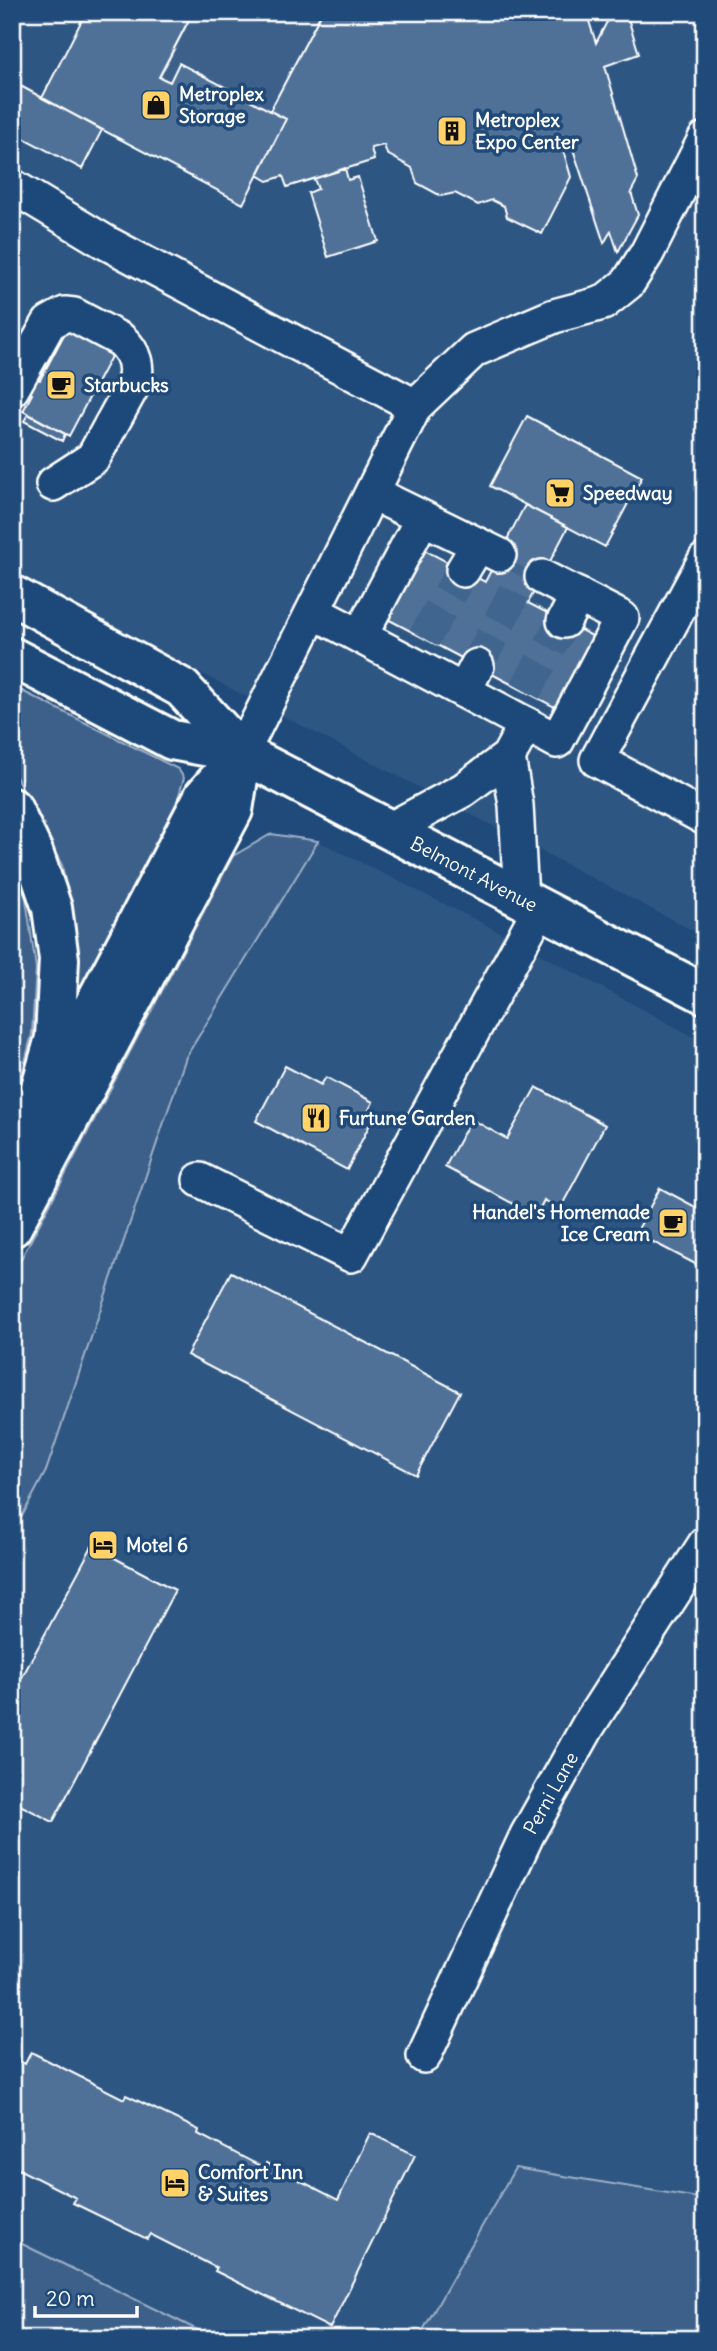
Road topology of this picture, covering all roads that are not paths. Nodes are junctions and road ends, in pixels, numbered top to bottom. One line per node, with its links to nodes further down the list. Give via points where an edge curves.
1 (705, 139): 4 (lane, via 628,283 603,303 554,316 474,350)
2 (12, 186): 4 (lane, via 104,242)
3 (12, 389): 5 (lane, via 49,323 65,314 121,340 135,360 133,385 93,458)
4 (415, 406): 6 (lane)
5 (53, 484)
6 (372, 494): 7 (lane); 13 (lane)
7 (422, 519): 8 (lane); 14 (lane)
8 (480, 557)
9 (705, 560): 12 (lane)
10 (542, 577): 16 (lane, via 571,608 622,618 557,741)
11 (12, 595): 17 (main road, Belmont Avenue, via 182,688)
12 (695, 597): 20 (lane, via 597,760)
13 (314, 612): 14 (lane); 17 (lane)
14 (360, 636): 16 (lane, via 417,650)
15 (12, 657): 17 (main road, Belmont Avenue, via 172,740)
16 (521, 711): 18 (lane)
17 (242, 753): 21 (main road, Belmont Avenue); 24 (main road, via 204,796); 26 (main road, via 233,810)
18 (508, 757): 21 (lane, via 463,790); 22 (lane)
19 (12, 808): 24 (main road, via 52,908 59,959 55,1038)
20 (705, 818)
21 (390, 830): 22 (main road, Belmont Avenue)
22 (531, 904): 23 (main road, Belmont Avenue); 25 (lane, via 351,1255)
23 (705, 994)
24 (21, 1142)
25 (200, 1180)
26 (12, 1227)
27 (705, 1544): 28 (lane, Perni Lane, via 588,1726 527,1835)
28 (424, 2056)

